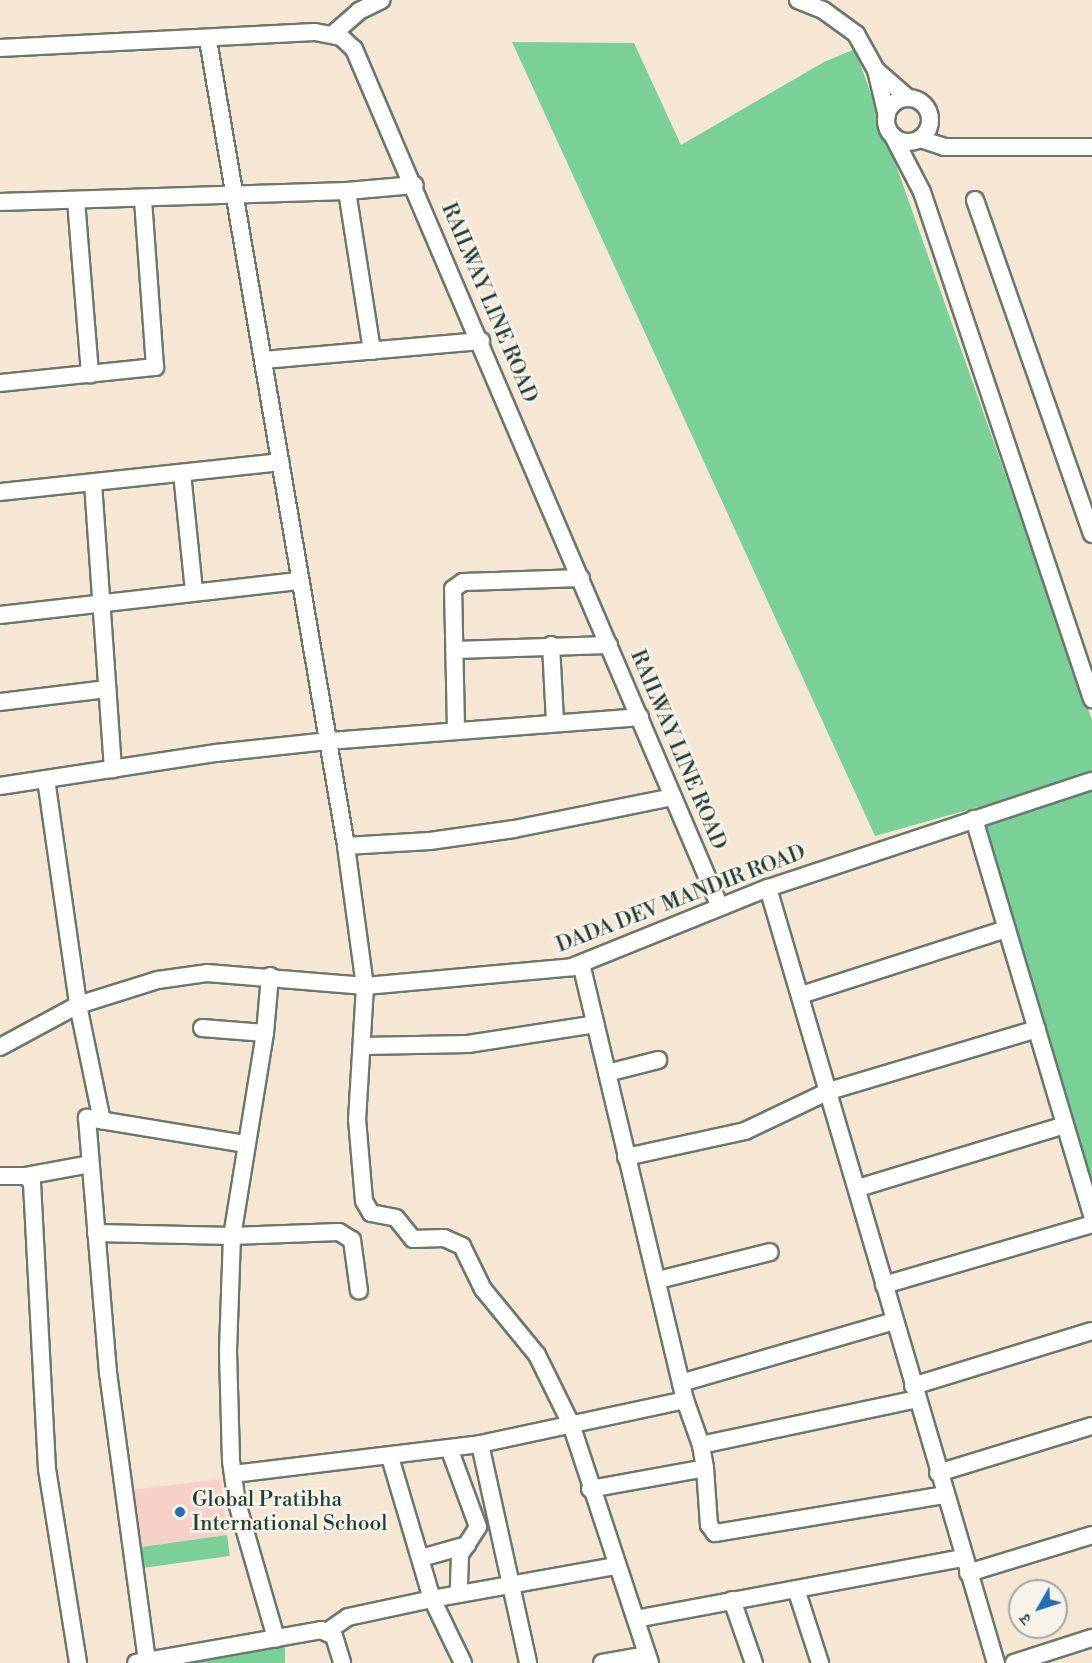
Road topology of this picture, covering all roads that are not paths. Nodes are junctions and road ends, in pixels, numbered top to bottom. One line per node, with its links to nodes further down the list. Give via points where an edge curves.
1 (382, 0): 3 (street, via 359,11)
2 (798, 0): 6 (street, via 823,10 856,34)
3 (333, 34): 4 (street); 12 (street, RAILWAY LINE ROAD, via 347,41 360,58)
4 (208, 40): 5 (street); 15 (street)
5 (0, 48)
6 (876, 70): 7 (street); 8 (street)
7 (908, 98): 8 (street, via 894,103); 10 (street, via 926,108)
8 (887, 116): 9 (street)
9 (893, 136): 10 (street); 14 (street)
10 (921, 136): 11 (street, via 944,147); 14 (street)
11 (1092, 147)
12 (415, 185): 13 (street); 20 (street, RAILWAY LINE ROAD)
13 (346, 191): 15 (street); 21 (street)
14 (922, 192): 39 (street)
15 (234, 195): 16 (street); 22 (street)
16 (143, 199): 17 (street); 23 (street, via 155,367)
17 (76, 200): 19 (street); 23 (street)
18 (975, 200): 29 (street)
19 (0, 202)
20 (481, 341): 21 (street); 30 (street, RAILWAY LINE ROAD)
21 (372, 351): 22 (street)
22 (263, 360): 25 (street)
23 (90, 374): 24 (street)
24 (0, 383)
25 (280, 462): 26 (street); 31 (street)
26 (182, 473): 27 (street); 32 (street)
27 (93, 483): 28 (street); 33 (street)
28 (0, 492)
29 (1092, 534)
30 (581, 578): 36 (street, RAILWAY LINE ROAD); 37 (street, via 457,585 452,594)
31 (300, 581): 32 (street); 44 (street)
32 (194, 591): 33 (street)
33 (102, 601): 34 (street); 38 (street)
34 (0, 615)
35 (551, 645): 36 (street); 37 (street); 42 (street)
36 (609, 645): 41 (street, RAILWAY LINE ROAD)
37 (455, 650): 43 (street)
38 (107, 688): 40 (street); 45 (street)
39 (1092, 699)
40 (0, 702)
41 (640, 717): 42 (street); 49 (street, RAILWAY LINE ROAD)
42 (555, 721): 43 (street)
43 (456, 729): 44 (street)
44 (328, 741): 45 (street); 51 (street)
45 (113, 770): 46 (street)
46 (46, 779): 48 (street); 59 (street)
47 (1092, 781): 50 (street, DADA DEV MANDIR ROAD)
48 (0, 786)
49 (673, 797): 51 (street, via 514,829 429,841); 53 (street, RAILWAY LINE ROAD)
50 (974, 819): 52 (street, DADA DEV MANDIR ROAD); 54 (street)
51 (346, 846): 57 (street)
52 (768, 888): 53 (street, DADA DEV MANDIR ROAD); 58 (street)
53 (720, 907): 55 (street, DADA DEV MANDIR ROAD)
54 (1007, 929): 58 (street); 62 (street)
55 (581, 964): 57 (street, DADA DEV MANDIR ROAD, via 471,979); 60 (street)
56 (270, 976): 57 (street, DADA DEV MANDIR ROAD); 59 (street, DADA DEV MANDIR ROAD, via 207,973 158,980); 63 (street)
57 (365, 986): 64 (street)
58 (801, 995): 68 (street)
59 (78, 1005): 65 (street, DADA DEV MANDIR ROAD); 69 (street)
60 (595, 1024): 64 (street, via 468,1044); 67 (street)
61 (202, 1028): 63 (street)
62 (1036, 1029): 68 (street); 70 (street)
63 (265, 1033): 71 (street)
64 (363, 1046): 90 (street, via 357,1119 367,1208 376,1215 396,1218 413,1239 444,1238 462,1246 487,1295 537,1355)
65 (0, 1047)
66 (658, 1060): 67 (street)
67 (607, 1074): 72 (street)
68 (830, 1091): 72 (street, via 745,1131); 76 (street)
69 (102, 1121): 71 (street); 73 (street, via 87,1118)
70 (1065, 1125): 76 (street); 77 (street)
71 (246, 1144): 80 (street)
72 (626, 1157): 82 (street)
73 (90, 1164): 75 (street); 79 (street)
74 (0, 1176): 75 (street)
75 (26, 1176): 117 (street, via 33,1195 47,1469)
76 (858, 1188): 83 (street)
77 (1092, 1215)
78 (1092, 1224): 83 (street)
79 (96, 1233): 80 (street); 116 (street)
80 (232, 1236): 84 (street, via 346,1235 353,1246); 98 (street, via 228,1352)
81 (770, 1252): 82 (street)
82 (658, 1280): 87 (street)
83 (884, 1285): 85 (street)
84 (359, 1291)
85 (895, 1321): 87 (street); 88 (street)
86 (1092, 1331): 88 (street)
87 (681, 1383): 89 (street)
88 (915, 1392): 93 (street); 97 (street)
89 (685, 1400): 90 (street); 93 (street)
90 (571, 1424): 92 (street); 99 (street)
91 (1092, 1426): 97 (street)
92 (480, 1444): 94 (street); 106 (street)
93 (701, 1445): 96 (street)
94 (449, 1448): 95 (street); 102 (street, via 478,1527)
95 (390, 1457): 98 (street); 103 (street)
96 (705, 1468): 99 (street); 100 (street, via 709,1525 715,1533)
97 (938, 1473): 100 (street)
98 (232, 1474): 113 (street)
99 (590, 1489): 105 (street)
100 (945, 1495): 104 (street)
101 (1092, 1535): 104 (street)
102 (467, 1545): 103 (street); 108 (street, via 460,1556)
103 (421, 1558): 109 (street)
104 (966, 1565): 107 (street); 124 (street)
105 (615, 1566): 106 (street); 111 (street)
106 (511, 1582): 108 (street); 120 (street)
107 (796, 1589): 110 (street); 123 (street)
108 (459, 1593): 109 (street)
109 (432, 1599): 112 (street, via 348,1617); 119 (street)
110 (732, 1600): 111 (street); 122 (street)
111 (636, 1619): 115 (street)
112 (328, 1631): 113 (street); 118 (street, via 338,1646)
113 (276, 1638): 116 (street)
114 (1092, 1638): 125 (street)
115 (649, 1659): 121 (street)
116 (141, 1662)
117 (78, 1663)
118 (342, 1663)
119 (463, 1663)
120 (528, 1663)
121 (602, 1663)
122 (754, 1663)
123 (820, 1663)
124 (996, 1663)
125 (1014, 1663)

